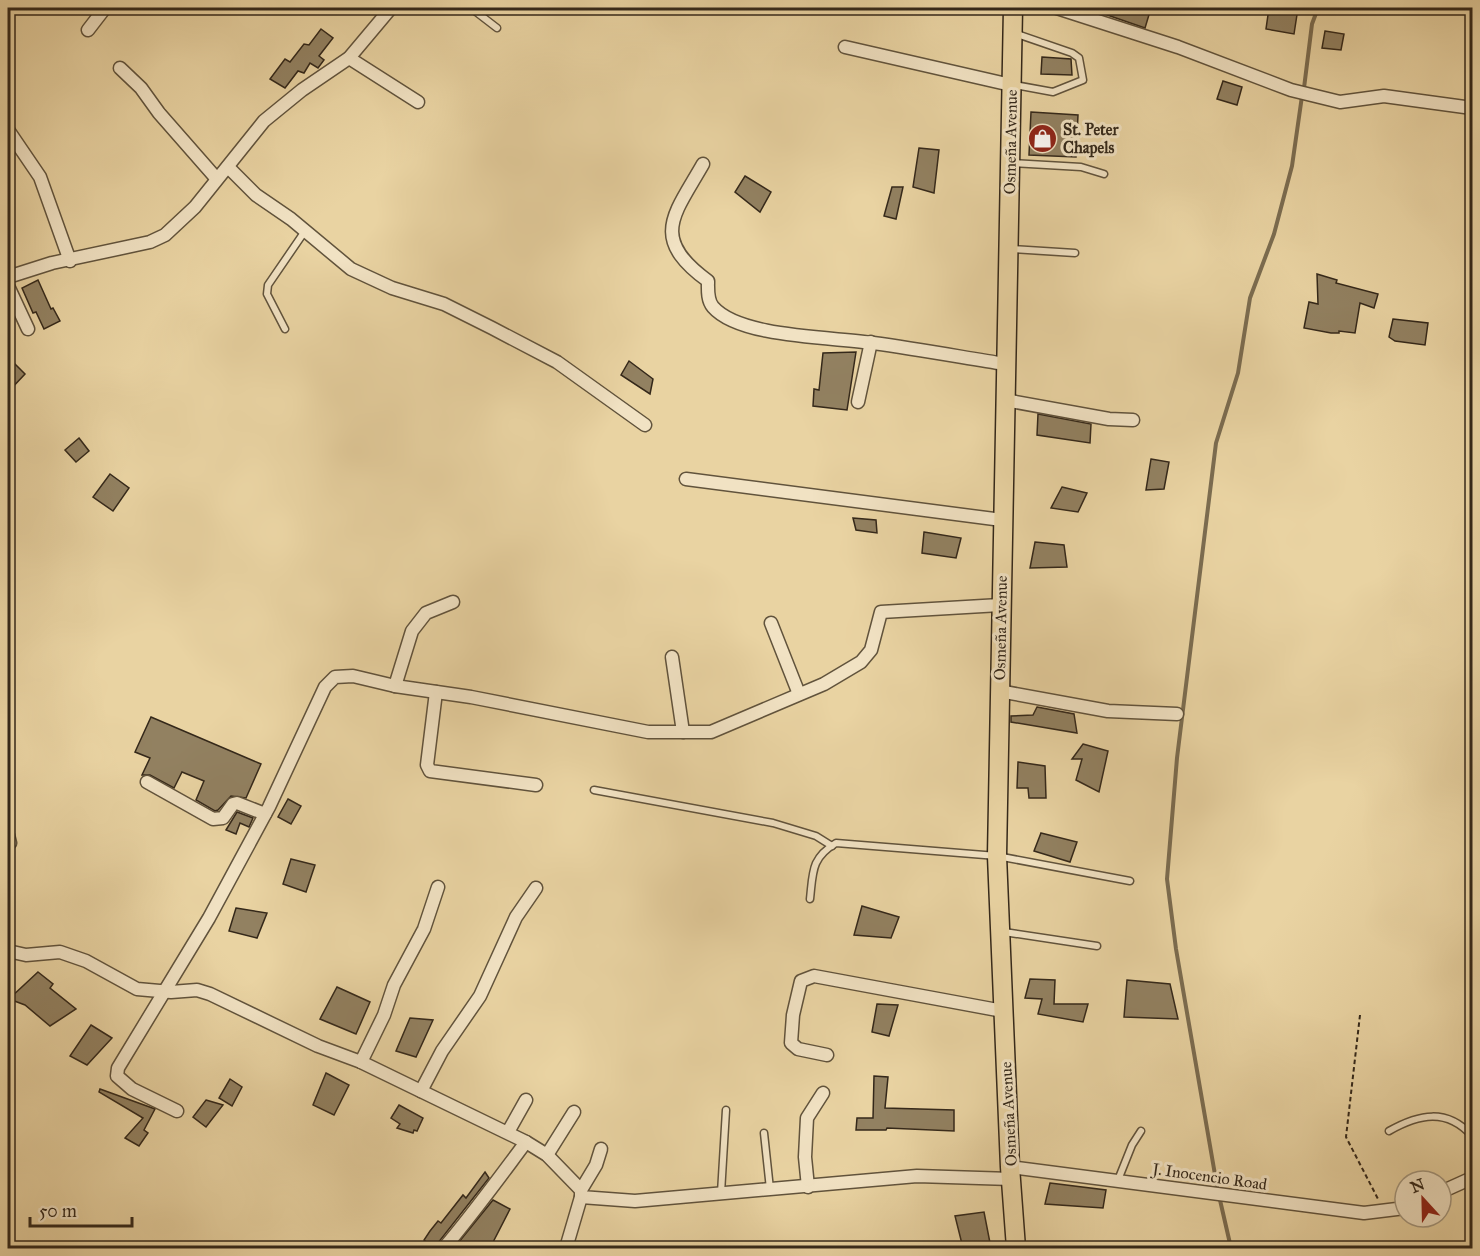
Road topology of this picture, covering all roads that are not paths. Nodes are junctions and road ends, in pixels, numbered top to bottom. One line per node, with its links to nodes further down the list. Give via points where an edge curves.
1 (105, 8): 7 (street)
2 (391, 8): 10 (street)
3 (471, 8): 6 (lane)
4 (1013, 8): 8 (main road, Osmeña Avenue)
5 (1057, 8): 14 (street, via 1178,47 1291,90 1340,102 1384,96)
6 (497, 28)
7 (88, 30)
8 (1012, 32): 12 (main road, Osmeña Avenue); 12 (lane, via 1080,58 1083,80 1053,92)
9 (845, 47): 12 (street)
10 (349, 58): 13 (street); 18 (street, via 264,121)
11 (120, 68): 20 (street)
12 (1011, 85): 16 (main road, Osmeña Avenue)
13 (418, 102)
14 (1473, 108)
15 (8, 130): 24 (street, via 40,177)
16 (1010, 163): 19 (lane, via 1081,167); 22 (main road, Osmeña Avenue)
17 (703, 164): 29 (street, via 670,227 681,255 708,281 713,308 736,322 788,335)
18 (228, 167): 20 (street); 21 (street, via 256,195)
19 (1104, 174)
20 (216, 178): 24 (street, via 195,207 165,235)
21 (305, 231): 28 (lane, via 268,285 267,294); 34 (street, via 351,269 392,288 444,304 557,363)
22 (1008, 249): 23 (lane); 30 (main road, Osmeña Avenue)
23 (1075, 253)
24 (70, 261): 25 (street)
25 (8, 277)
26 (8, 286): 27 (street)
27 (28, 329)
28 (285, 330)
29 (871, 342): 30 (street); 32 (street)
30 (1005, 364): 31 (main road, Osmeña Avenue)
31 (1005, 400): 33 (street); 36 (main road, Osmeña Avenue)
32 (858, 402)
33 (1132, 420)
34 (645, 425)
35 (686, 478): 36 (street)
36 (1002, 520): 38 (main road, Osmeña Avenue)
37 (453, 602): 41 (street, via 426,613 412,631)
38 (1000, 605): 42 (main road, Osmeña Avenue); 44 (street, via 881,612 867,657 824,684)
39 (771, 623): 44 (street)
40 (672, 657): 46 (street)
41 (395, 687): 43 (street); 50 (street, via 352,676 335,677 325,687)
42 (999, 691): 45 (street, via 1108,711); 54 (main road, Osmeña Avenue)
43 (436, 692): 46 (street, via 648,732); 48 (street, via 427,765 430,771)
44 (799, 694): 46 (street, via 721,730)
45 (1177, 714)
46 (683, 732)
47 (147, 782): 50 (street, via 213,819 223,818 237,803)
48 (536, 785)
49 (594, 790): 53 (lane, via 773,823 816,836)
50 (265, 814): 62 (street, via 209,918)
51 (8, 835): 52 (street)
52 (8, 845)
53 (832, 846): 54 (lane, via 836,843); 58 (lane, via 823,851 813,867)
54 (997, 856): 55 (lane); 59 (main road, Osmeña Avenue)
55 (1130, 881)
56 (438, 887): 65 (street, via 424,929 394,985)
57 (536, 888): 66 (street, via 516,917 480,996 442,1051)
58 (810, 899)
59 (1000, 932): 60 (lane); 63 (main road, Osmeña Avenue)
60 (1097, 946)
61 (8, 951): 62 (street, via 26,955 60,952 86,961 130,986)
62 (163, 992): 65 (street, via 197,990 210,994 318,1046); 70 (street, via 117,1076 132,1089)
63 (1003, 1011): 64 (street, via 814,976 801,981 790,1042 798,1049); 80 (main road, Osmeña Avenue)
64 (827, 1055)
65 (361, 1062): 66 (street)
66 (421, 1091): 74 (street)
67 (823, 1093): 83 (street, via 807,1118)
68 (526, 1100): 74 (street)
69 (726, 1110): 86 (lane)
70 (177, 1111)
71 (574, 1112): 79 (street)
72 (1141, 1131): 82 (lane)
73 (1389, 1131): 76 (lane, via 1409,1120 1435,1115 1465,1128)
74 (508, 1132): 77 (street)
75 (764, 1133): 85 (lane)
76 (1473, 1136)
77 (526, 1142): 79 (street); 89 (street, via 472,1217)
78 (601, 1149): 87 (street)
79 (547, 1155): 87 (street)
80 (1010, 1173): 82 (street, J. Inocencio Road); 83 (street, J. Inocencio Road, via 917,1176); 91 (main road, Osmeña Avenue)
81 (1473, 1178): 84 (street)
82 (1118, 1180): 88 (street, J. Inocencio Road, via 1364,1213)
83 (808, 1187): 85 (street, J. Inocencio Road)
84 (1453, 1187)
85 (770, 1189): 86 (street, J. Inocencio Road)
86 (721, 1193): 87 (street, J. Inocencio Road, via 635,1201)
87 (581, 1194): 90 (street)
88 (1393, 1211)
89 (444, 1248)
90 (567, 1248)
91 (1016, 1248)

